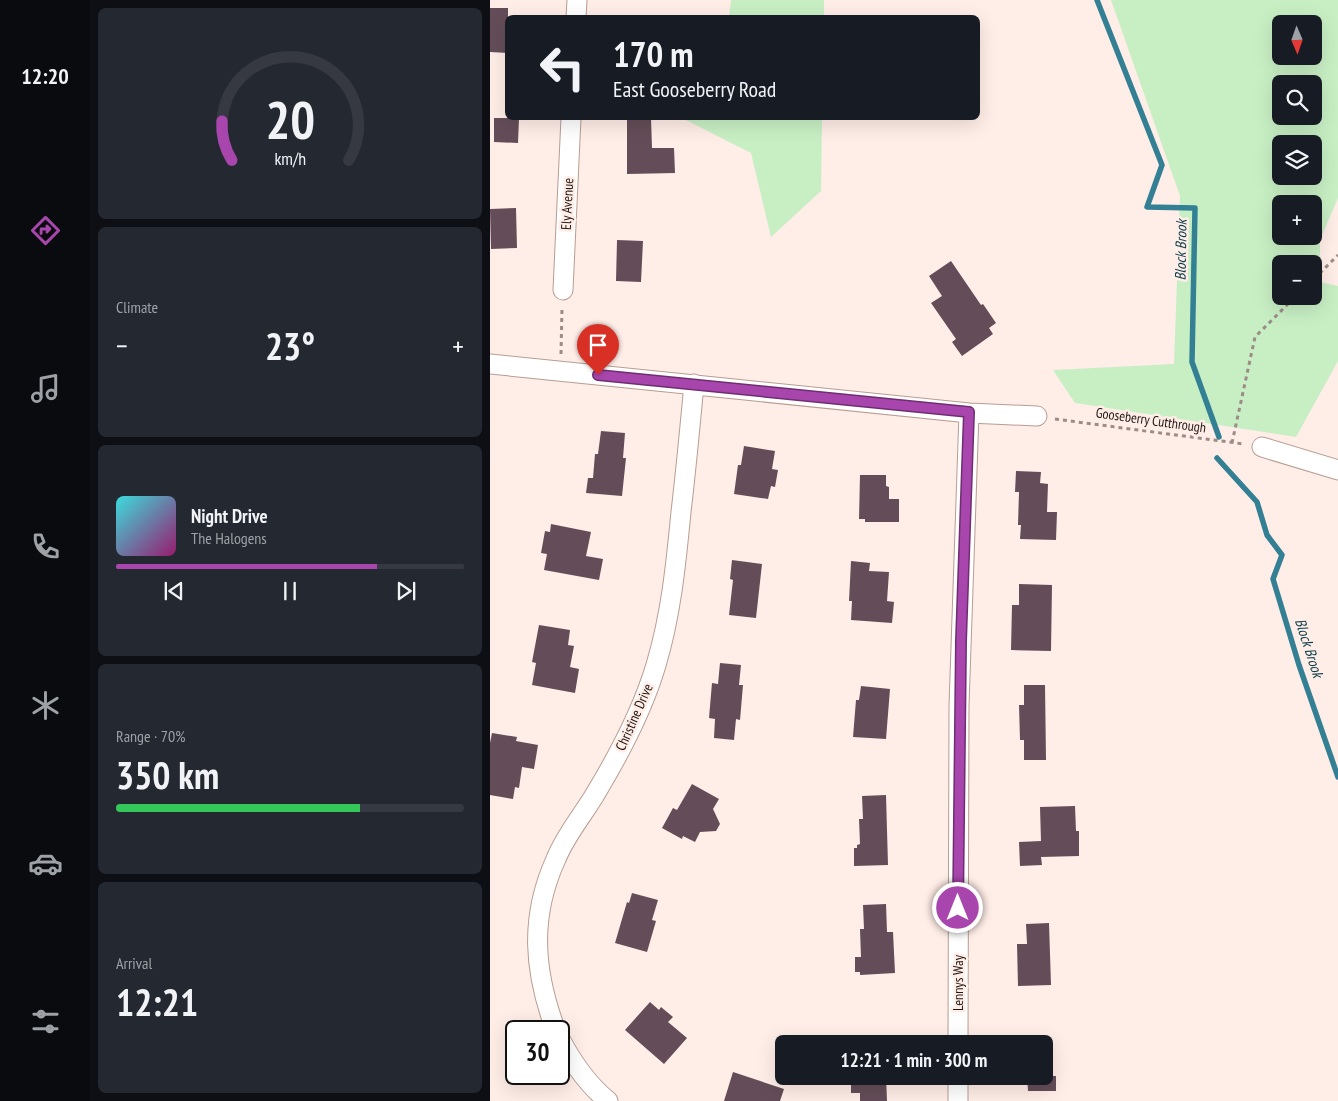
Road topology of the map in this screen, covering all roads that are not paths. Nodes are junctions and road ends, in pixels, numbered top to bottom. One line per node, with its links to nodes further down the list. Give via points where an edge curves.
1 (577, 0): 2 (street)
2 (576, 15)
3 (571, 120): 4 (street, Ely Avenue)
4 (563, 290)
5 (490, 364): 6 (street)
6 (694, 384): 7 (street); 11 (street, Christine Drive, via 676,560 656,664 643,703 619,753 556,859 541,906 537,957)
7 (969, 412): 8 (street); 12 (street, Lennys Way, via 960,696)
8 (1037, 416)
9 (1262, 447): 10 (street)
10 (1338, 470)
11 (552, 1020)
12 (958, 1035)
13 (570, 1057): 15 (street)
14 (958, 1085): 16 (street)
15 (608, 1101)
16 (958, 1101)

